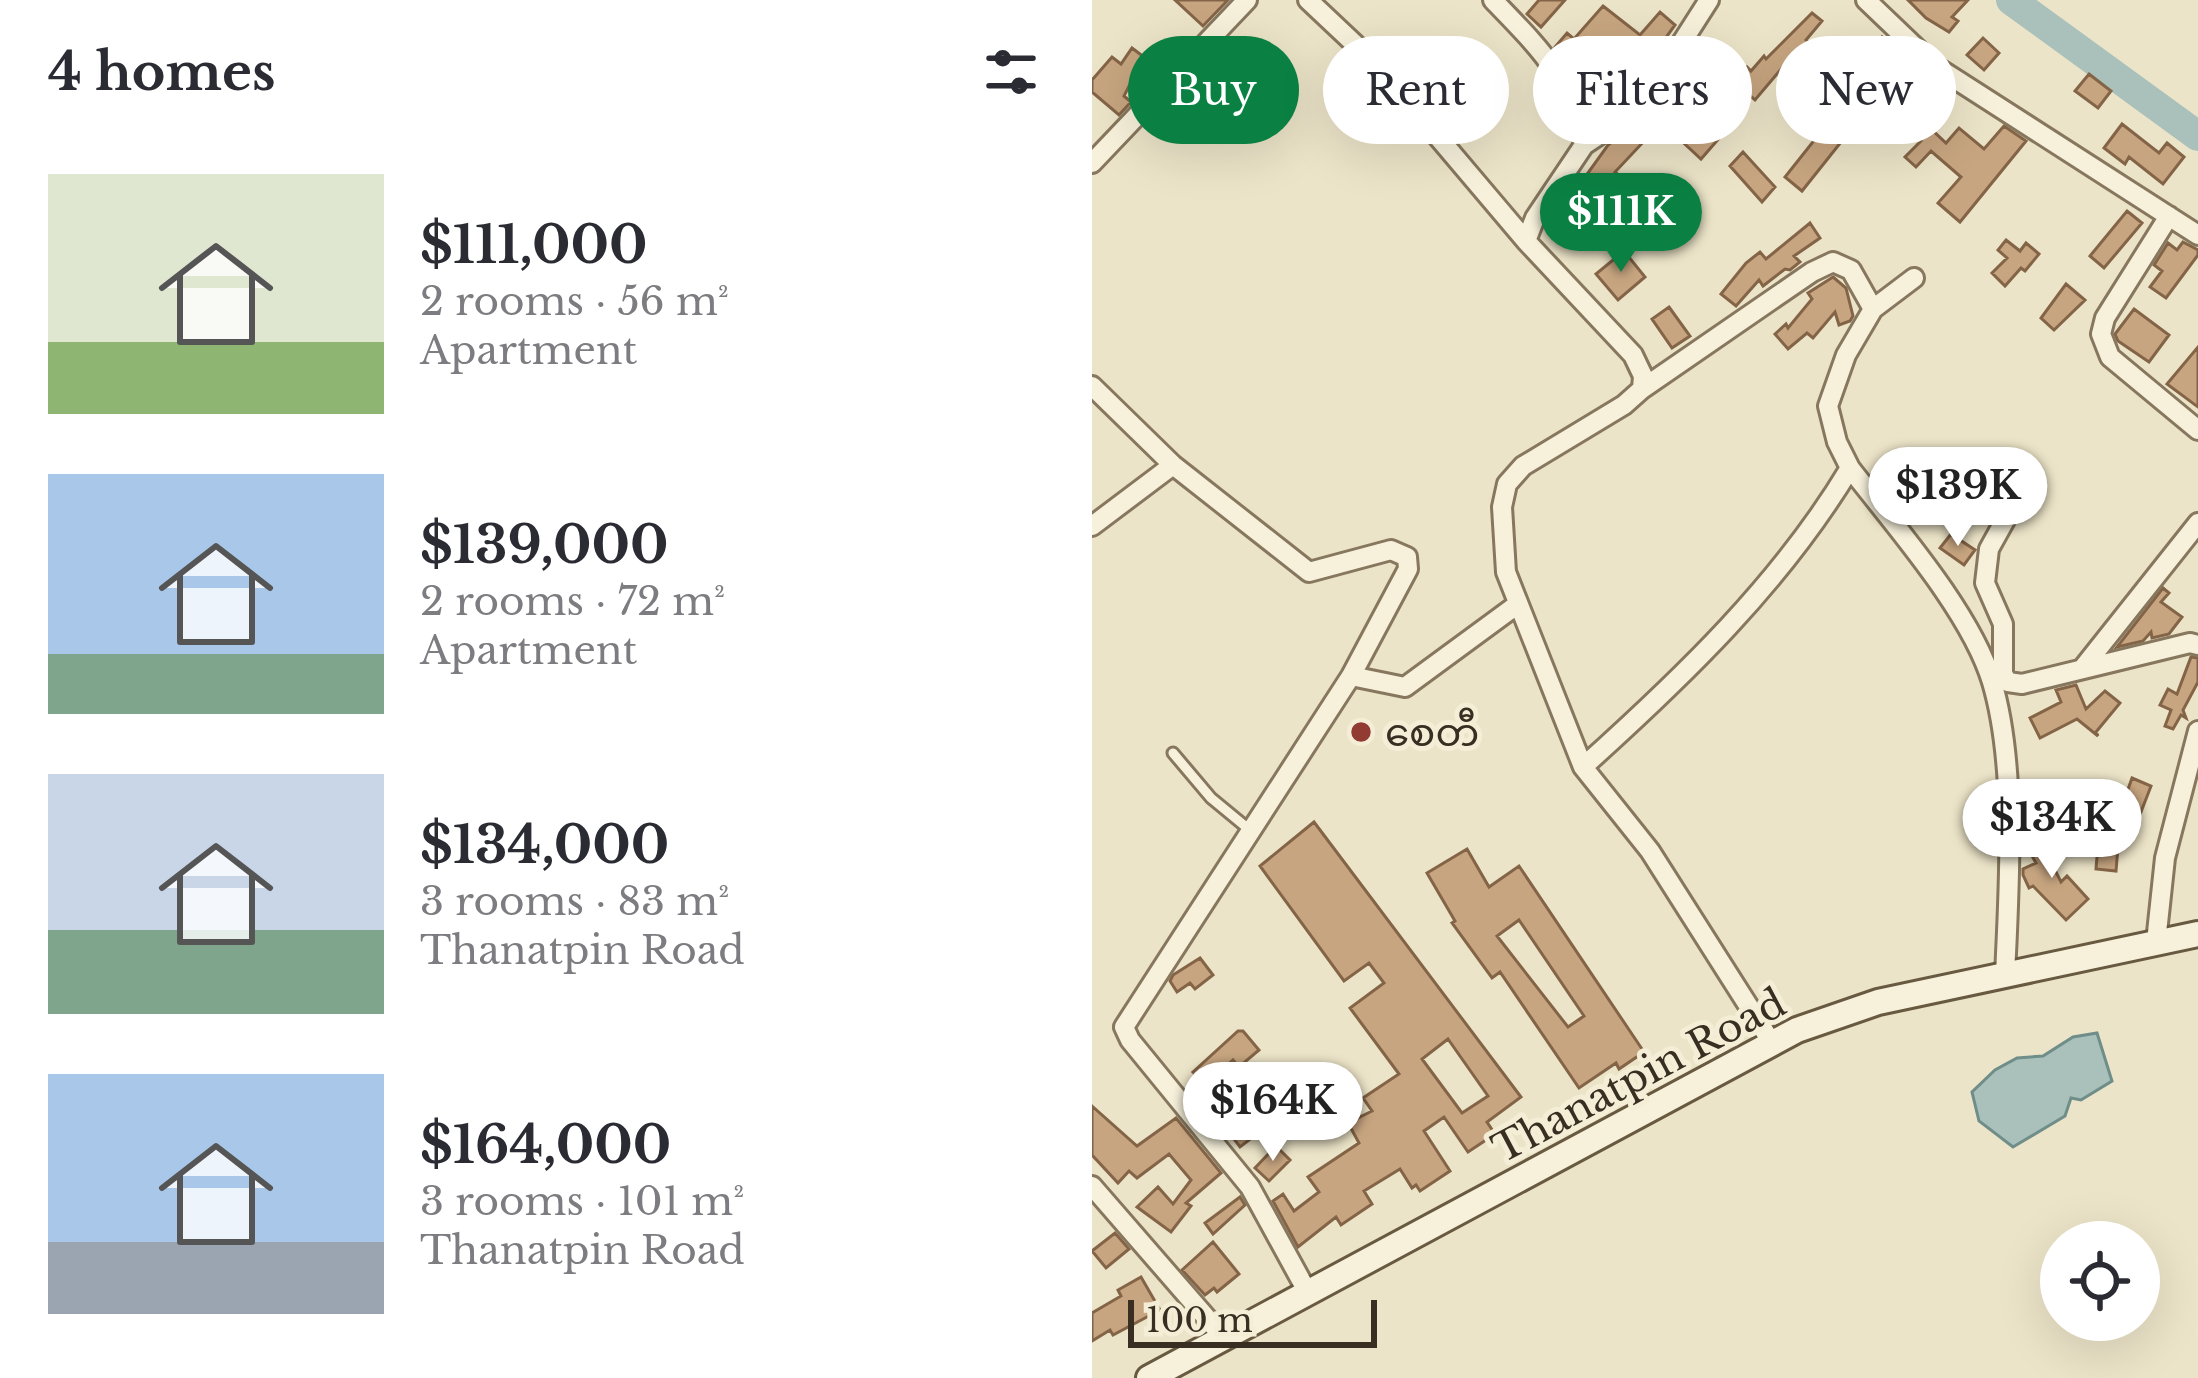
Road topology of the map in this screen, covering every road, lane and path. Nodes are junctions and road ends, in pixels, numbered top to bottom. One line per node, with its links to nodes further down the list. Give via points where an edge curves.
1 (1247, 0): 7 (street)
2 (1308, 0): 10 (street, via 1377,65)
3 (1493, 0): 6 (street, via 1546,56 1575,104)
4 (1709, 0): 6 (street, via 1654,86)
5 (1866, 0): 8 (street, via 1935,66)
6 (1584, 145): 10 (street)
7 (1092, 163)
8 (2168, 216): 9 (street); 15 (street, via 2101,334 2110,357)
9 (2198, 235)
10 (1526, 241): 14 (street, via 1634,355)
11 (1914, 278): 12 (street)
12 (1873, 309): 14 (street, via 1850,270 1833,262); 17 (street, via 1828,406)
13 (1092, 386): 16 (street)
14 (1642, 389): 21 (street, via 1507,484 1506,572)
15 (2198, 430)
16 (1173, 465): 20 (street); 24 (street, via 1309,572 1391,550 1407,557)
17 (1850, 468): 27 (street, via 1726,633); 31 (street, via 1964,624 1992,679 2010,855)
18 (2025, 484): 23 (street, via 1989,549 1985,583 2002,624 2003,674 2022,683)
19 (2198, 523): 23 (street)
20 (1092, 526)
21 (1518, 604): 24 (street, via 1405,687); 27 (street)
22 (2198, 645): 23 (street)
23 (2082, 669)
24 (1351, 676): 28 (street)
25 (2198, 731): 30 (street, via 2165,858)
26 (1173, 753): 28 (lane)
27 (1583, 766): 32 (street, via 1650,851)
28 (1251, 831): 34 (street, via 1124,1027 1250,1187)
29 (2198, 934): 30 (main road, Thanatpin Road)
30 (2156, 942): 31 (main road, Thanatpin Road)
31 (2005, 975): 32 (main road, Thanatpin Road, via 1878,1002)
32 (1772, 1043): 34 (main road, Thanatpin Road)
33 (1092, 1186): 35 (street)
34 (1308, 1293): 35 (main road, Thanatpin Road)
35 (1224, 1338): 36 (main road, Thanatpin Road)
36 (1149, 1378)

